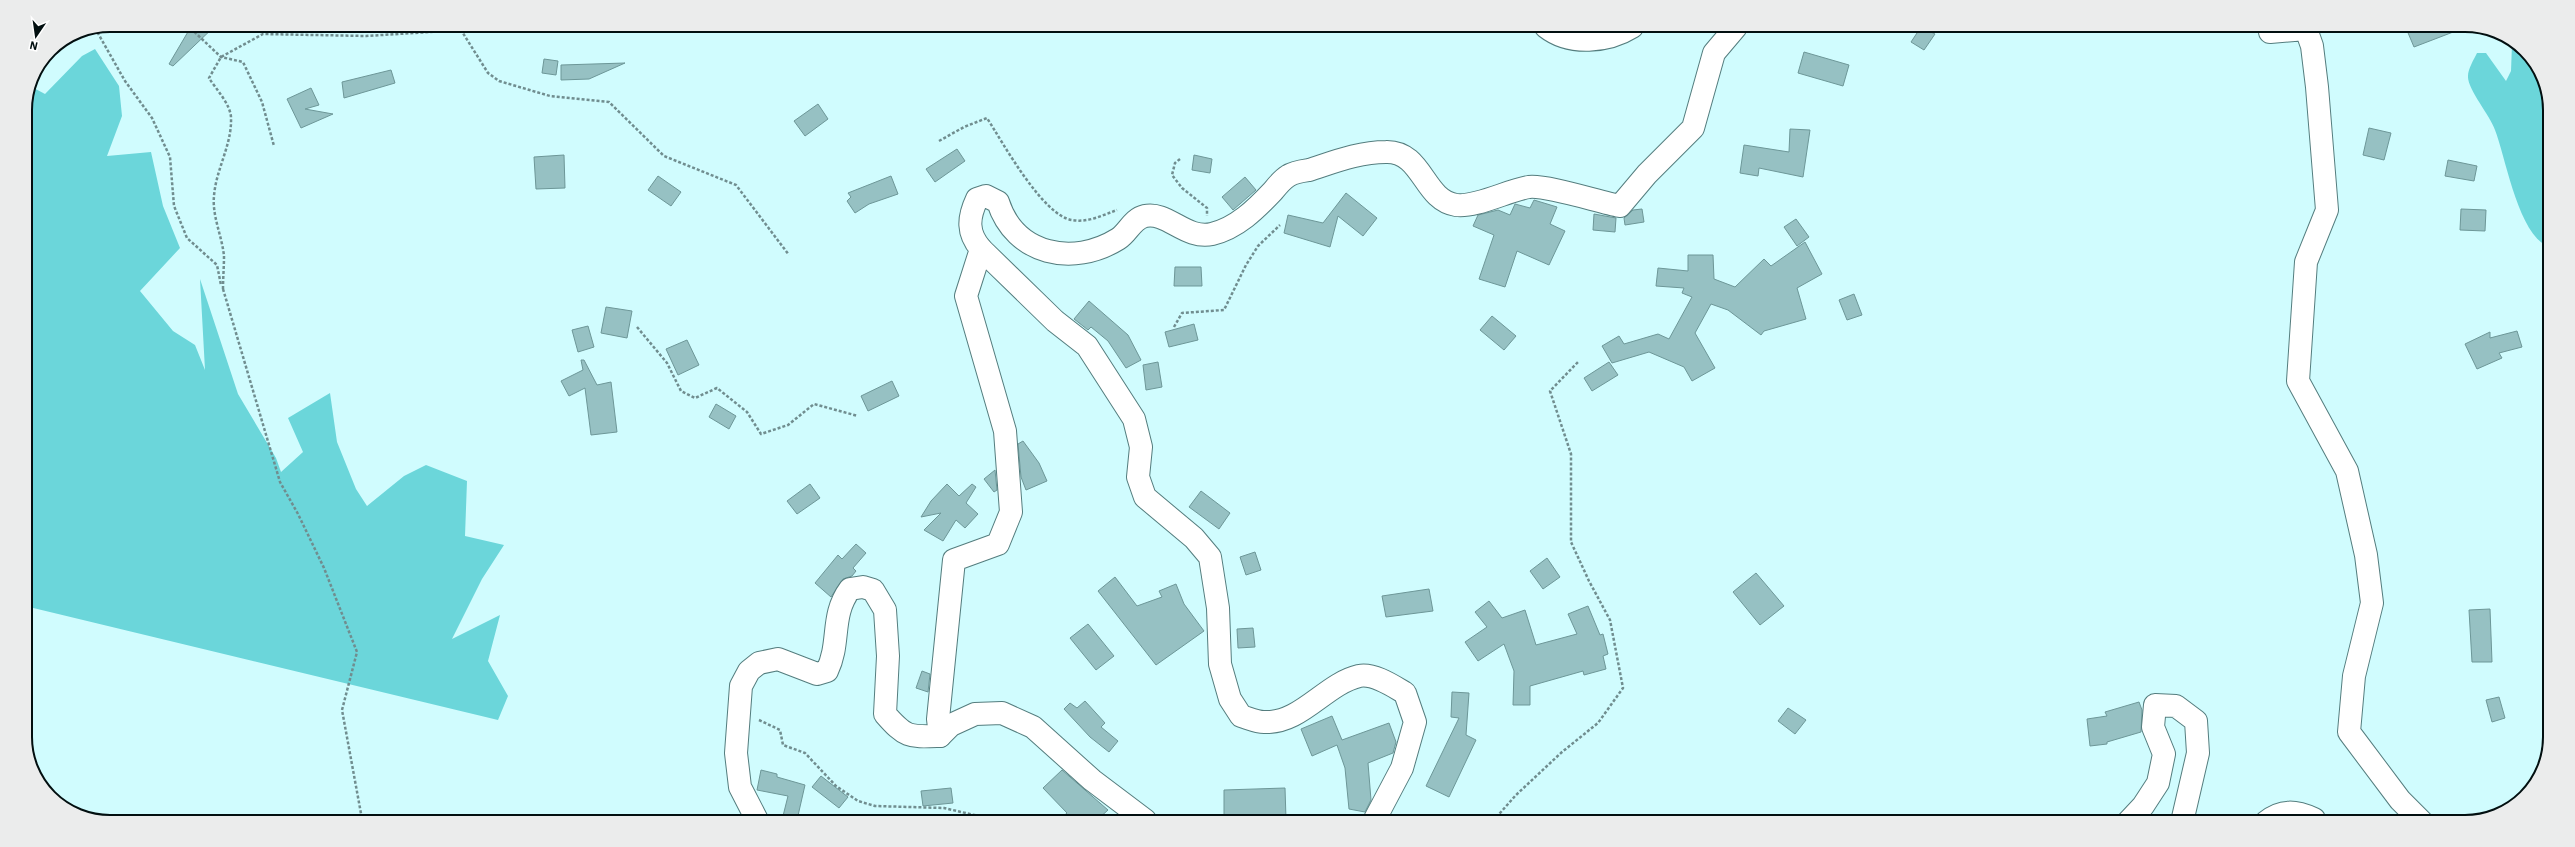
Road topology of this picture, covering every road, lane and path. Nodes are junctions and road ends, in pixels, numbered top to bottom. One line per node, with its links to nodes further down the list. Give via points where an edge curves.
1 (194, 32): 9 (path)
2 (429, 32): 9 (path, via 366,36 263,34)
3 (462, 32): 17 (path, via 488,73 499,81 550,96 609,102 664,156 736,185)
4 (1553, 32): 5 (street, via 1570,38 1593,40)
5 (1623, 32)
6 (1732, 32): 15 (street, via 1714,53 1693,128 1647,174 1620,206 1547,188 1530,187 1457,206 1438,199 1417,166 1406,158 1387,152 1355,156 1288,176 1251,213 1223,231)
7 (2307, 32): 35 (street, via 2312,46 2317,87 2327,210 2306,262 2298,381 2347,472 2366,555 2372,604 2354,676 2349,732 2400,800)
8 (98, 33): 18 (path, via 125,81 152,118 170,157 174,206 187,238 217,265)
9 (221, 57): 11 (path, via 243,62 262,102); 18 (path, via 209,78 231,117 229,142 223,154 214,197 218,235 224,255)
10 (939, 141): 13 (path, via 987,118 1009,155 1055,212 1072,220 1093,219)
11 (274, 146)
12 (1180, 159): 15 (path, via 1174,163 1172,175 1182,188 1207,208 1205,226)
13 (1119, 209)
14 (1280, 225): 20 (path, via 1258,246 1224,310 1182,313)
15 (1210, 235): 16 (street, via 1181,229 1161,217 1145,216 1134,222 1120,238 1097,250 1071,254 1041,250 1017,234 1003,218 998,202 986,196 977,199 970,212 971,238)
16 (981, 249): 24 (street, via 966,296 1005,431 1011,512 998,544 954,560 938,719); 29 (street, via 1055,321 1087,346 1134,420 1140,447 1138,477 1145,497 1194,538 1210,557 1218,608 1220,664 1230,699 1241,716 1265,722 1294,715 1326,691 1360,676 1383,681 1405,693 1415,722 1402,768)
17 (789, 255)
18 (222, 290): 25 (path, via 280,482 324,568 357,652 342,710)
19 (637, 327): 22 (path, via 667,363 681,391 695,398 716,388 747,412 760,434 788,425 814,404)
20 (1174, 327)
21 (1578, 362): 30 (path, via 1550,391 1571,454 1571,542 1610,620 1623,688 1598,724 1562,752)
22 (858, 416)
23 (739, 718): 24 (street, via 741,686 749,671 759,663 778,659 817,674 827,671 836,646 835,625 841,601 850,589 863,587 873,590 885,610 888,656 885,714 901,733 918,737); 26 (street, via 736,753 740,787); 27 (path, via 757,720 780,730 783,746 805,753 836,786 858,801 875,806 944,808)
24 (940, 736): 28 (street, via 951,724 975,714 1002,713 1033,727 1092,780)
25 (361, 815)
26 (754, 815)
27 (974, 815)
28 (1138, 815)
29 (1377, 815)
30 (1498, 815)
31 (2135, 815): 32 (street, via 2158,783 2164,754 2153,727 2155,705 2176,706 2196,721 2198,753)
32 (2184, 815)
33 (2279, 815): 34 (street, via 2284,812 2297,812)
34 (2304, 815)
35 (2415, 815)

